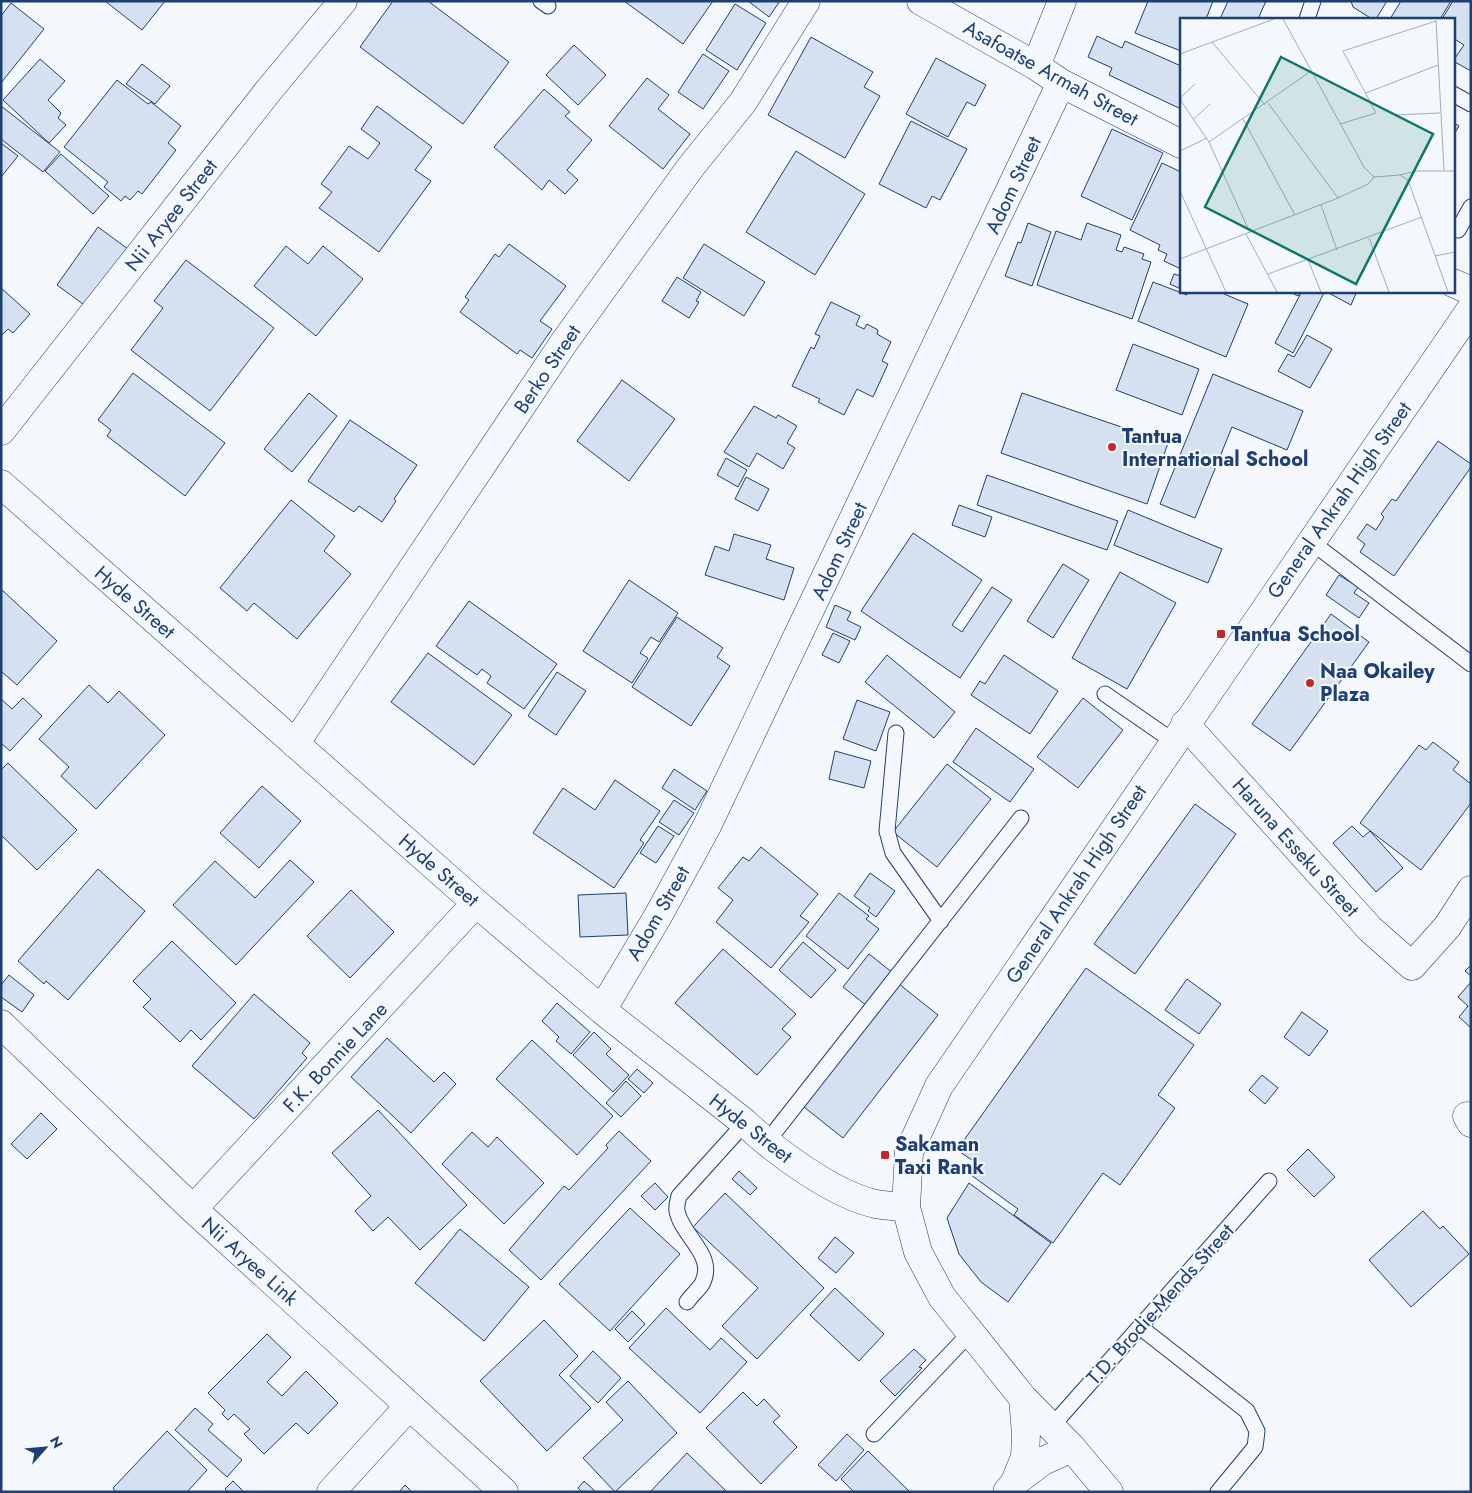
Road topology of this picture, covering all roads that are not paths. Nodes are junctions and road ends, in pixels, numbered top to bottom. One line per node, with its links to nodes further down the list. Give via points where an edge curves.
1 (343, 1): 15 (street, Nii Aryee Street, via 262,98)
2 (806, 1): 22 (street, Berko Street, via 743,102 690,168 565,340)
3 (921, 1): 5 (street, Asafoatse Armah Street)
4 (1062, 1): 5 (street)
5 (1036, 66): 6 (street, Asafoatse Armah Street)
6 (1061, 83): 9 (street, Asafoatse Armah Street); 27 (street, Adom Street, via 707,826)
7 (1454, 95): 8 (lane)
8 (1471, 104)
9 (1180, 143)
10 (1471, 207): 11 (lane)
11 (1458, 230)
12 (1454, 282): 13 (street)
13 (1471, 291)
14 (1471, 308): 17 (street, General Ankrah High Street)
15 (1, 431)
16 (1, 484): 22 (street, Hyde Street)
17 (1310, 541): 18 (lane); 20 (street, General Ankrah High Street)
18 (1471, 664)
19 (1106, 694): 20 (lane)
20 (1179, 732): 24 (street, Haruna Esseku Street, via 1370,928 1412,966 1447,926); 32 (street, General Ankrah High Street, via 939,1086 909,1152)
21 (896, 733): 26 (lane, via 887,831 894,853)
22 (295, 744): 25 (street, Hyde Street)
23 (1022, 818): 26 (lane)
24 (1471, 890)
25 (476, 903): 27 (street, Hyde Street); 33 (street, F.K. Bonnie Lane)
26 (941, 921): 30 (lane)
27 (602, 1010): 29 (street, Hyde Street)
28 (1, 1024): 33 (street, Nii Aryee Link)
29 (745, 1123): 30 (street, Hyde Street); 34 (lane, via 679,1196 676,1210 702,1254 706,1268 702,1284)
30 (766, 1143): 32 (street, Hyde Street, via 831,1186 875,1204)
31 (1269, 1181): 35 (lane, T.D. Brodie-Mends Street)
32 (906, 1207): 36 (street, General Ankrah High Street, via 918,1252 942,1298)
33 (193, 1209): 38 (street, Nii Aryee Link)
34 (687, 1302)
35 (1140, 1327): 39 (lane, T.D. Brodie-Mends Street); 46 (lane, via 1247,1411 1257,1431 1255,1447)
36 (970, 1333): 37 (street, General Ankrah High Street); 40 (lane)
37 (1023, 1398): 39 (street, General Ankrah High Street); 42 (street, via 1025,1457)
38 (408, 1406): 43 (street); 44 (street, Nii Aryee Link)
39 (1051, 1426): 41 (street, General Ankrah High Street)
40 (874, 1434)
41 (1072, 1448): 42 (street, via 1043,1461); 45 (street, General Ankrah High Street)
42 (1011, 1487)
43 (331, 1492)
44 (504, 1492)
45 (1109, 1492)
46 (1218, 1492)

